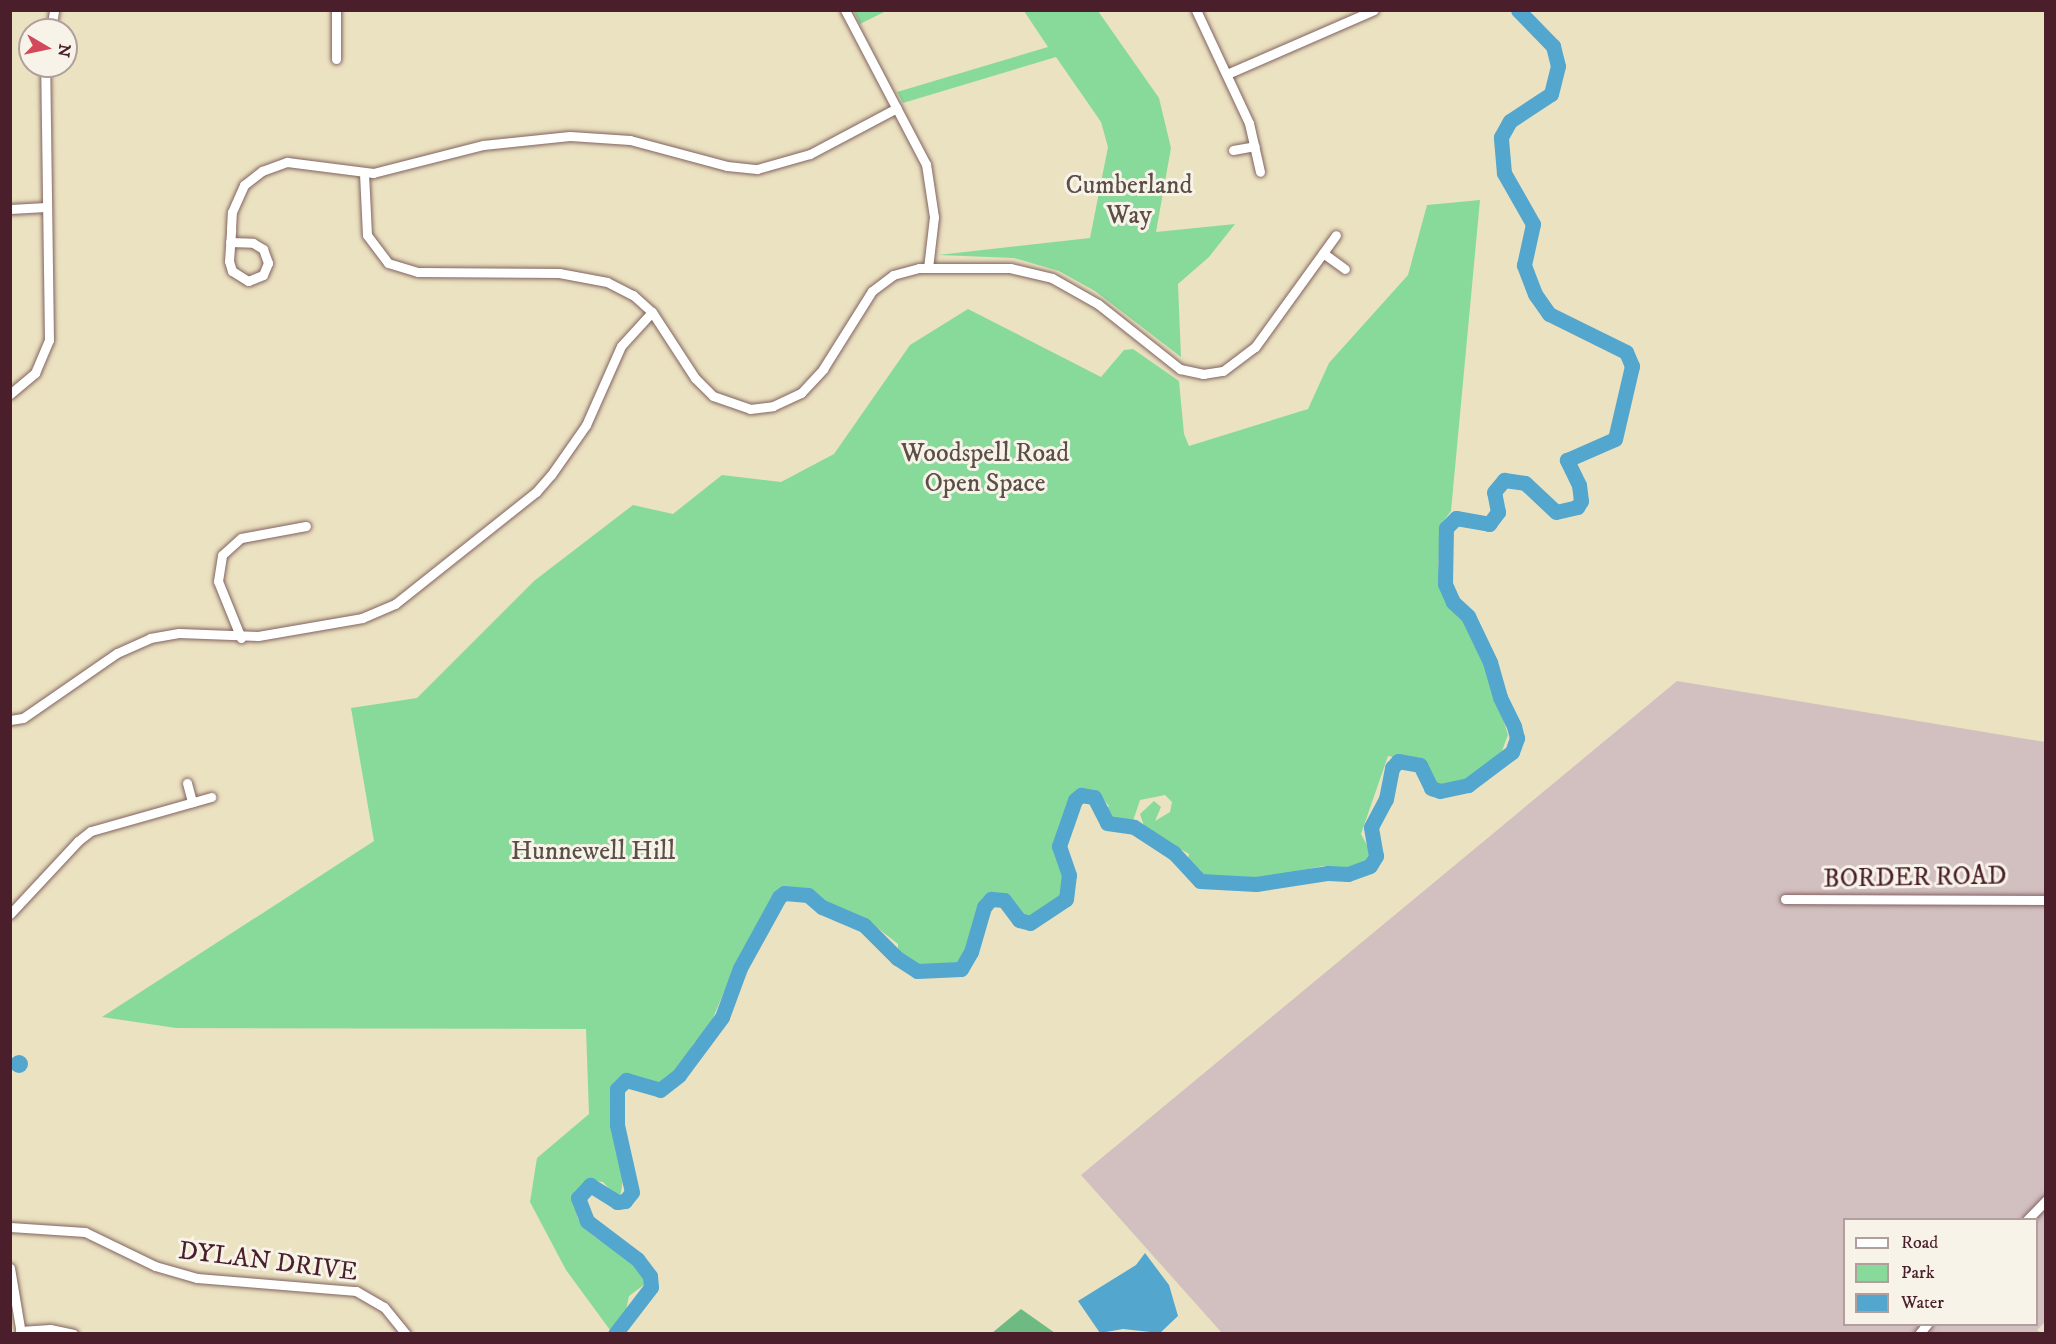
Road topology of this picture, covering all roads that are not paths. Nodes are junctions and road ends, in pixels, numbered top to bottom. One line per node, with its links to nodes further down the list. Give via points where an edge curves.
1 (336, 10): 5 (street)
2 (845, 10): 8 (street)
3 (1196, 10): 6 (street)
4 (1374, 10): 6 (street)
5 (336, 59)
6 (1227, 74): 9 (street)
7 (45, 78): 13 (street)
8 (897, 108): 12 (street, via 810,154 776,167 727,166 630,140 550,136 483,145 392,170); 18 (street, via 926,164 932,191 934,217)
9 (1256, 146): 10 (street); 11 (street)
10 (1233, 150)
11 (1260, 172)
12 (364, 173): 16 (street, via 297,162 262,171 244,185 235,200); 20 (street, via 367,236 381,257 397,267 418,272 579,274 625,290)
13 (46, 207): 14 (street); 21 (street, via 48,348 36,373)
14 (10, 209)
15 (1336, 235): 17 (street)
16 (230, 242): 16 (street, via 230,267 236,276 248,281 262,275 268,260 263,249 253,243)
17 (1323, 253): 18 (street, via 1246,357 1211,374 1180,369 1098,304 1052,278 1010,268); 19 (street)
18 (928, 268): 20 (street, via 900,272 880,284 858,309 815,380 795,397 764,408 733,406 713,396 685,364)
19 (1345, 269)
20 (652, 312): 23 (street, via 621,346 586,425 551,475 424,581 395,604 371,616)
21 (10, 394)
22 (306, 526): 23 (street, via 241,538 222,555 218,581)
23 (241, 638): 24 (street, via 179,633 150,638 117,653 23,718)
24 (10, 720)
25 (187, 783): 27 (street)
26 (211, 797): 27 (street)
27 (192, 802): 30 (street, via 108,825 84,836)
28 (1785, 899): 29 (street, BORDER ROAD)
29 (2046, 900)
30 (10, 914)
31 (2046, 1200): 32 (street)
32 (2029, 1218)
33 (10, 1227): 37 (street, DYLAN DRIVE, via 85,1232 155,1266 197,1278 356,1291 384,1307)
34 (10, 1268): 35 (street)
35 (21, 1332): 36 (street, via 50,1329)
36 (73, 1334)
37 (406, 1334)

